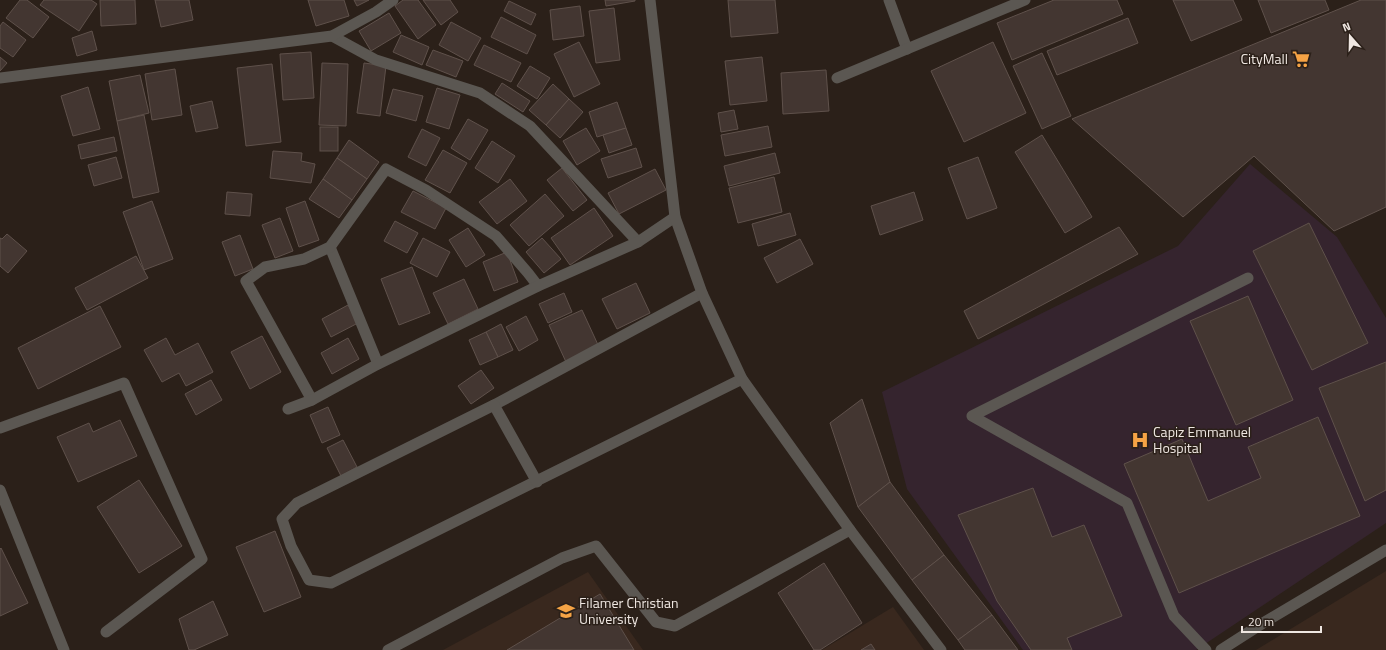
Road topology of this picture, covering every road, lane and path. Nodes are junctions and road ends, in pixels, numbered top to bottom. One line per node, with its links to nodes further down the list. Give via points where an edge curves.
1 (393, 0): 5 (street)
2 (650, 0): 9 (street)
3 (888, 0): 6 (street)
4 (1025, 0): 6 (street)
5 (332, 36): 7 (street); 10 (street, via 376,60 480,93 530,126)
6 (907, 49): 8 (street)
7 (0, 78)
8 (837, 78)
9 (675, 216): 10 (street); 14 (street)
10 (638, 242): 13 (street)
11 (330, 247): 13 (street, via 386,169 426,190 496,236); 15 (street); 17 (street, via 304,259 265,267 246,281)
12 (1248, 278): 29 (street, via 972,416 1127,503 1174,616)
13 (538, 286): 15 (street)
14 (702, 292): 16 (street); 18 (street)
15 (378, 364): 17 (street)
16 (742, 379): 21 (street); 23 (street)
17 (312, 400): 19 (street)
18 (494, 405): 21 (street); 21 (street, via 297,503 282,519 291,546 309,580 331,583)
19 (288, 410)
20 (0, 428): 25 (street, via 124,383 202,559)
21 (537, 482)
22 (0, 490): 26 (street)
23 (850, 530): 27 (street, via 675,626 656,622 596,546 562,558); 28 (street)
24 (1386, 550): 30 (street)
25 (106, 632)
26 (64, 650)
27 (388, 650)
28 (941, 650)
29 (1206, 650)
30 (1221, 650)

